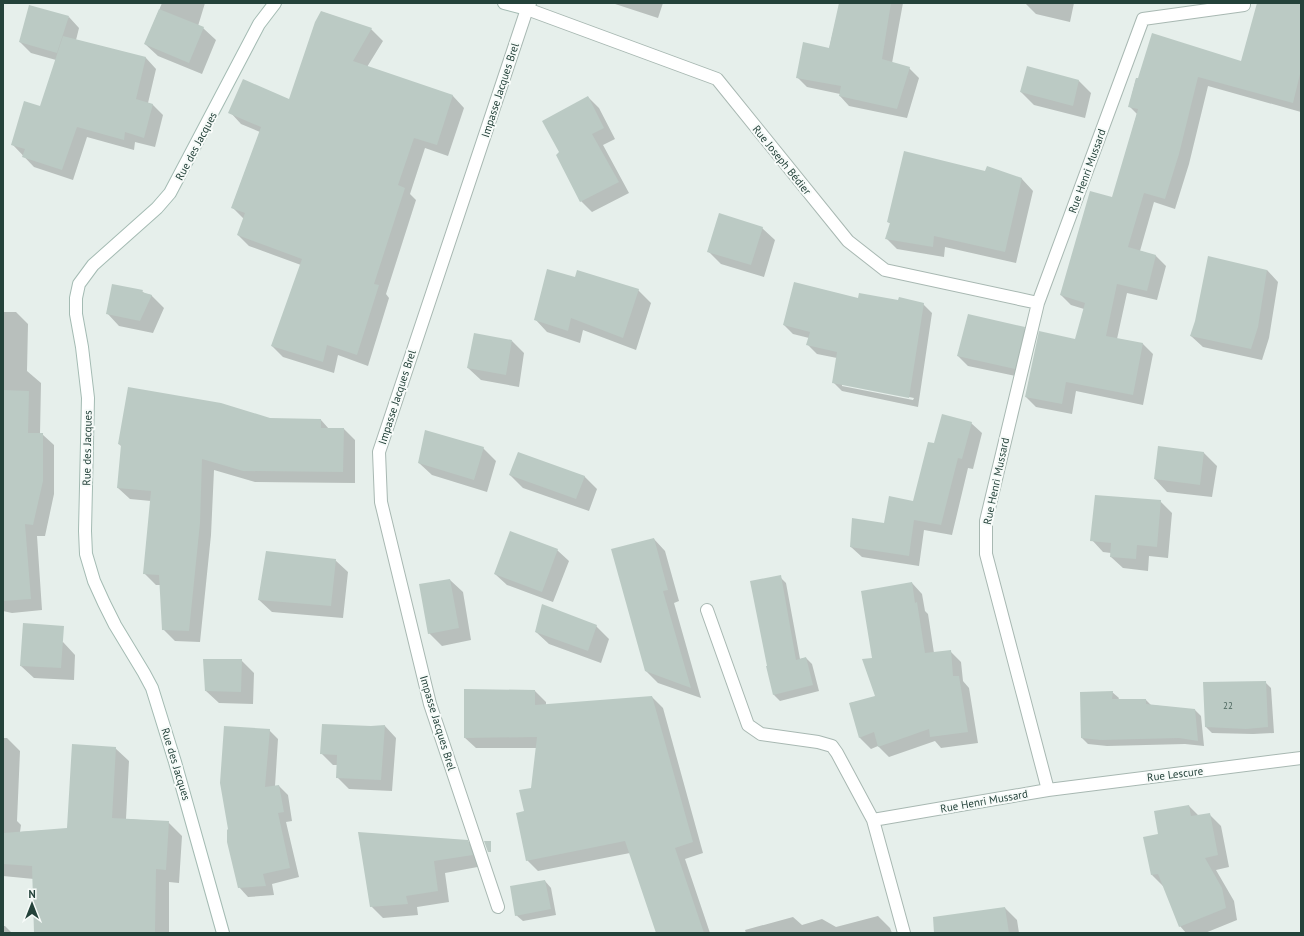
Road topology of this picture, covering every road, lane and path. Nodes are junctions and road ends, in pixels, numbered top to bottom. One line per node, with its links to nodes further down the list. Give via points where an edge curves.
1 (275, 3): 11 (street, Rue des Jacques, via 259,24 170,193 157,208 92,265 79,284 76,298 88,398 86,554 104,603 152,688 176,762)
2 (504, 3): 4 (street)
3 (1244, 3): 5 (street, Rue Henri Mussard, via 1244,6 1143,18)
4 (528, 6): 5 (street, Rue Joseph Bédier, via 717,79 848,241 885,270); 10 (street, Impasse Jacques Brel, via 379,452 381,502 430,704)
5 (1038, 303): 8 (street, Rue Henri Mussard, via 986,521 986,554)
6 (707, 610): 9 (street, via 748,725 761,734 832,746)
7 (1301, 758): 8 (street, Rue Lescure)
8 (1048, 790): 9 (street, Rue Henri Mussard)
9 (873, 820): 12 (street)
10 (498, 907)
11 (223, 933)
12 (904, 933)

